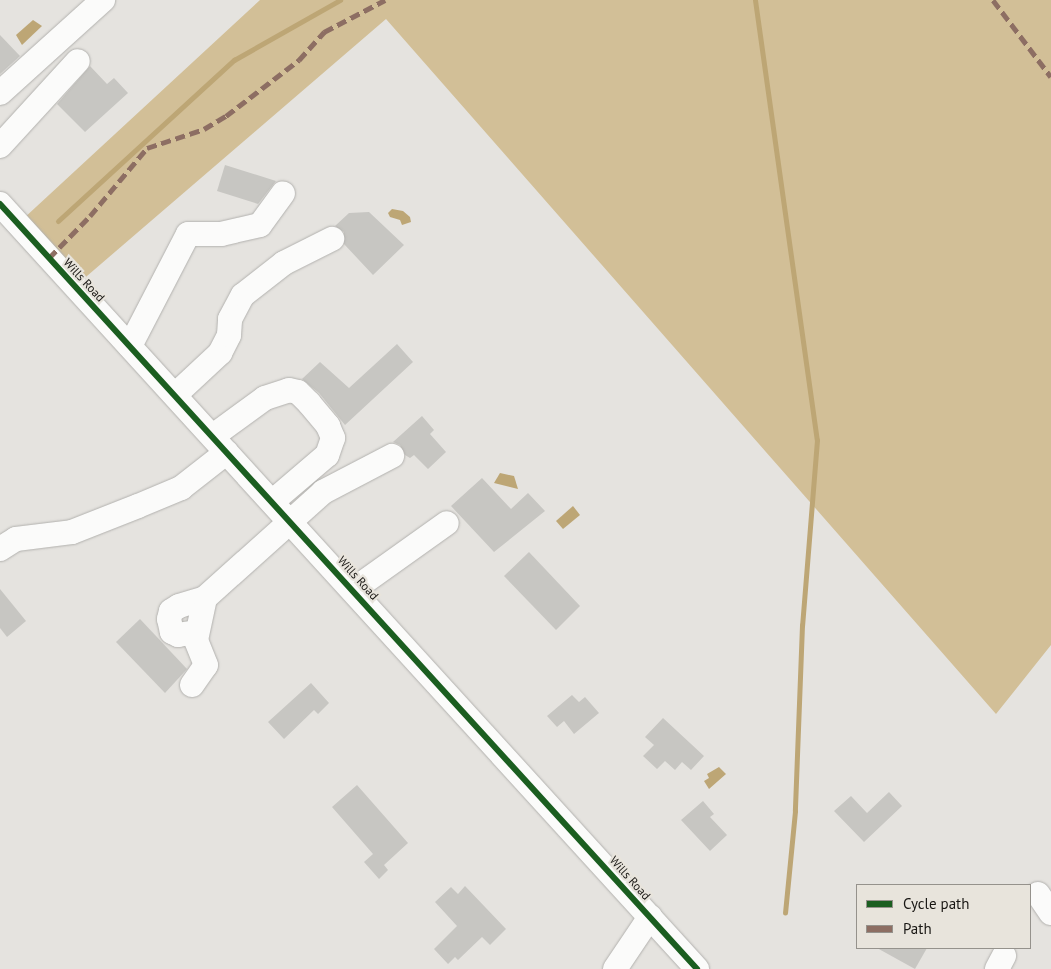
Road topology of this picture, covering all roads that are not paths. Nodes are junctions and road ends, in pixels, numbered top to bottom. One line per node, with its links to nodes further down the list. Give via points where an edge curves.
1 (104, 0): 3 (street)
2 (78, 61): 4 (street)
3 (0, 93)
4 (0, 146)
5 (283, 194): 8 (street, via 260,224 221,234 188,234)
6 (0, 204): 8 (street, Wills Road)
7 (332, 239): 9 (street, via 284,263 243,295 230,319 229,335 220,353)
8 (130, 346): 9 (street, Wills Road)
9 (175, 395): 10 (street, Wills Road)
10 (220, 444): 12 (street, Wills Road); 12 (street, via 265,398 288,390 298,392 309,403 328,426 333,438 327,455); 15 (street, via 181,488 72,532 16,540)
11 (392, 456): 13 (street, via 335,484)
12 (273, 501): 13 (street, Wills Road)
13 (292, 522): 16 (street, Wills Road); 17 (street, via 205,598 196,640 206,665)
14 (447, 523): 16 (street)
15 (0, 549)
16 (353, 590): 20 (street, Wills Road)
17 (192, 684)
18 (1038, 894): 19 (street)
19 (1051, 914)
20 (650, 917): 21 (street); 22 (street, Wills Road)
21 (615, 969)
22 (697, 969)

